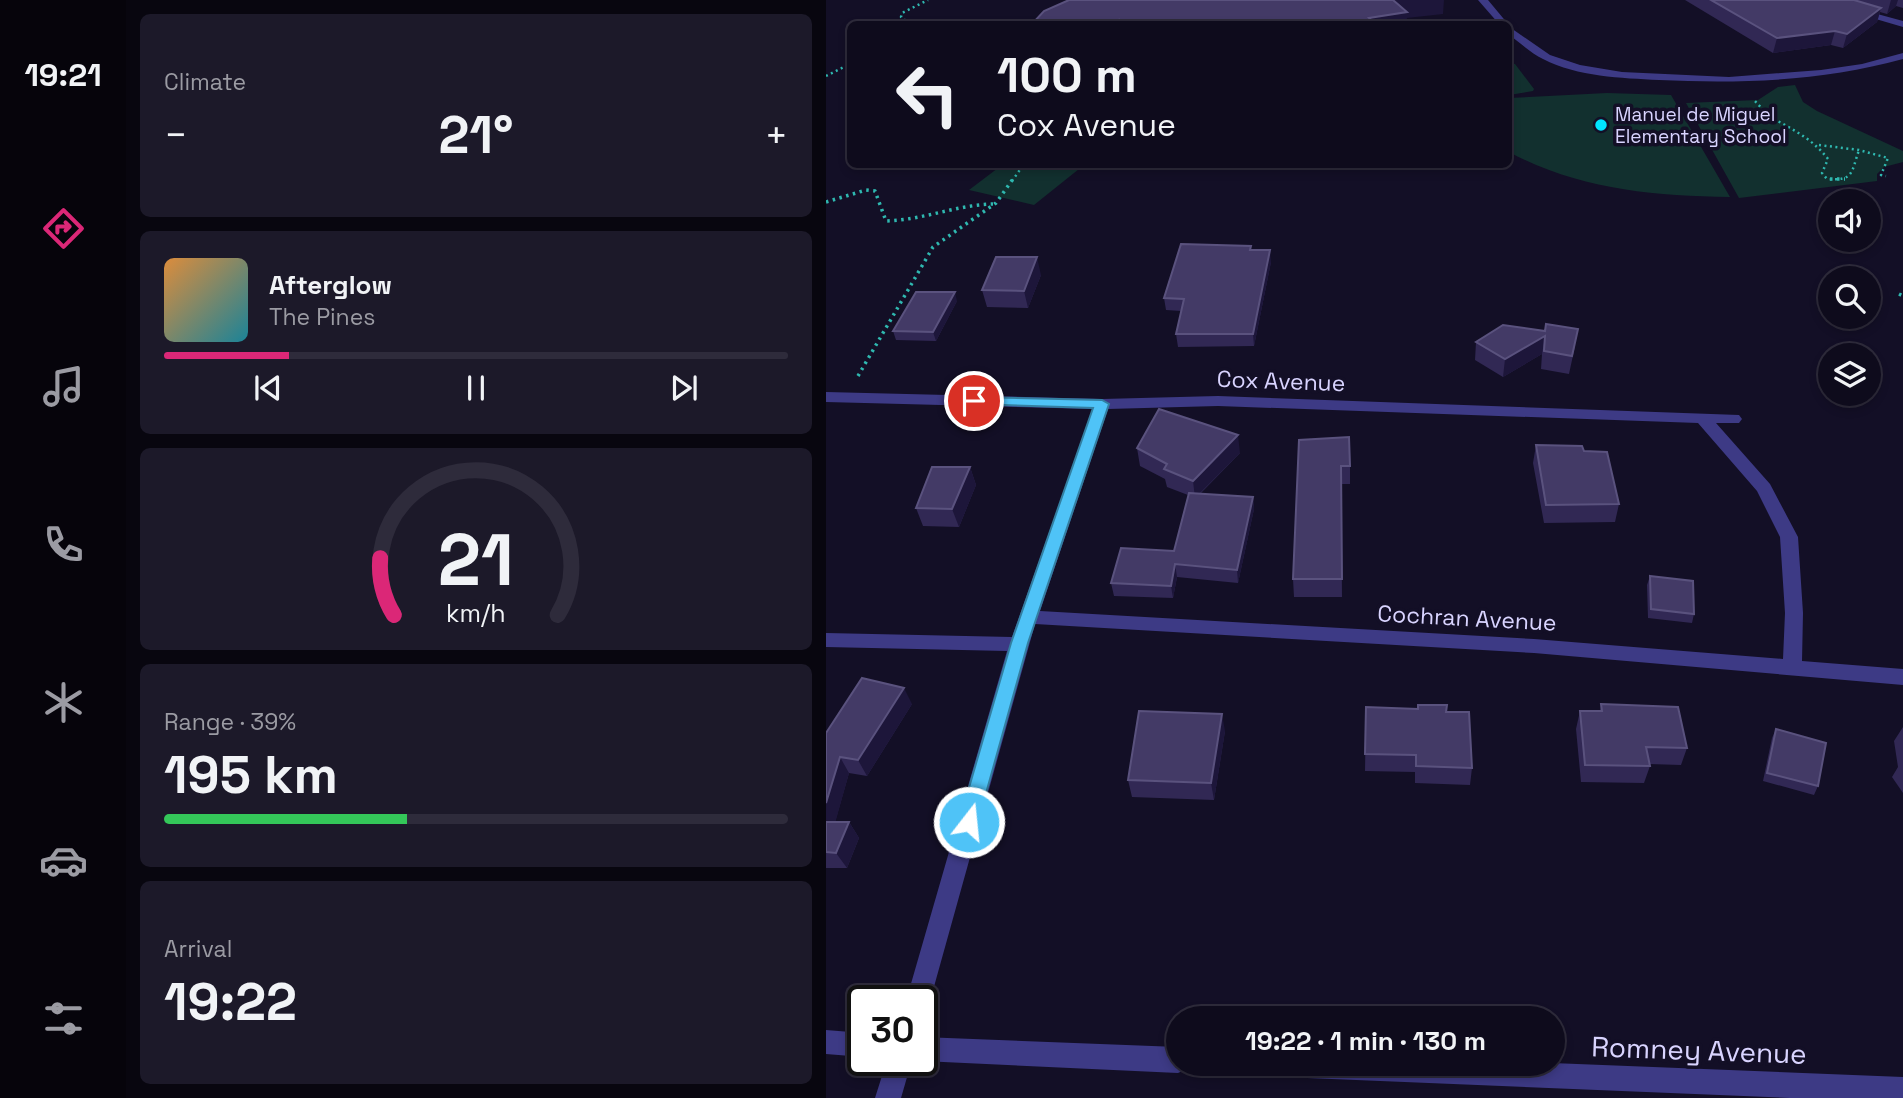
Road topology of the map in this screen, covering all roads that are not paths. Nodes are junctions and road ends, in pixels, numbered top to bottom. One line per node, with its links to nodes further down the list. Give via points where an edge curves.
1 (1483, 0): 3 (street)
2 (1816, 0): 4 (street)
3 (1501, 21)
4 (1903, 24)
5 (1512, 32): 6 (street, via 1546,57 1622,75 1729,80 1821,73)
6 (1903, 56)
7 (826, 397): 8 (street, Cox Avenue)
8 (1102, 404): 9 (street, Cox Avenue, via 1218,401); 11 (street)
9 (1703, 419): 10 (street, Cox Avenue); 14 (street, via 1764,488 1789,537)
10 (1734, 419)
11 (1028, 617): 13 (street); 14 (street, Cochran Avenue, via 1534,646)
12 (826, 640): 13 (street)
13 (1019, 643): 16 (street)
14 (1792, 667): 15 (street, Cochran Avenue)
15 (1903, 677)
16 (923, 985)
17 (826, 1042): 18 (street)
18 (847, 1044)
19 (938, 1050): 20 (street)
20 (1166, 1059)
21 (895, 1076): 24 (street)
22 (1565, 1076): 23 (street, Romney Avenue)
23 (1903, 1090)
24 (888, 1098)

